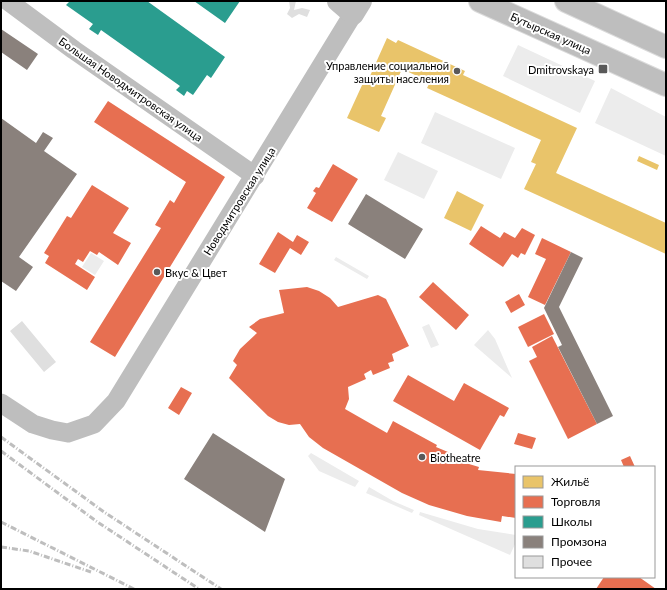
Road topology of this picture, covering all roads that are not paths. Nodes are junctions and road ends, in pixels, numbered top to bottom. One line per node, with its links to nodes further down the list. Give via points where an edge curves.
1 (8, 1): 7 (street, Большая Новодмитровская улица)
2 (480, 1): 6 (main road, Бутырская улица)
3 (566, 1): 5 (main road)
4 (351, 5): 7 (street, Новодмитровская улица)
5 (666, 47)
6 (666, 85)
7 (255, 176): 8 (street, Новодмитровская улица, via 116,401 94,424 68,433 52,430 33,424)
8 (1, 403)

